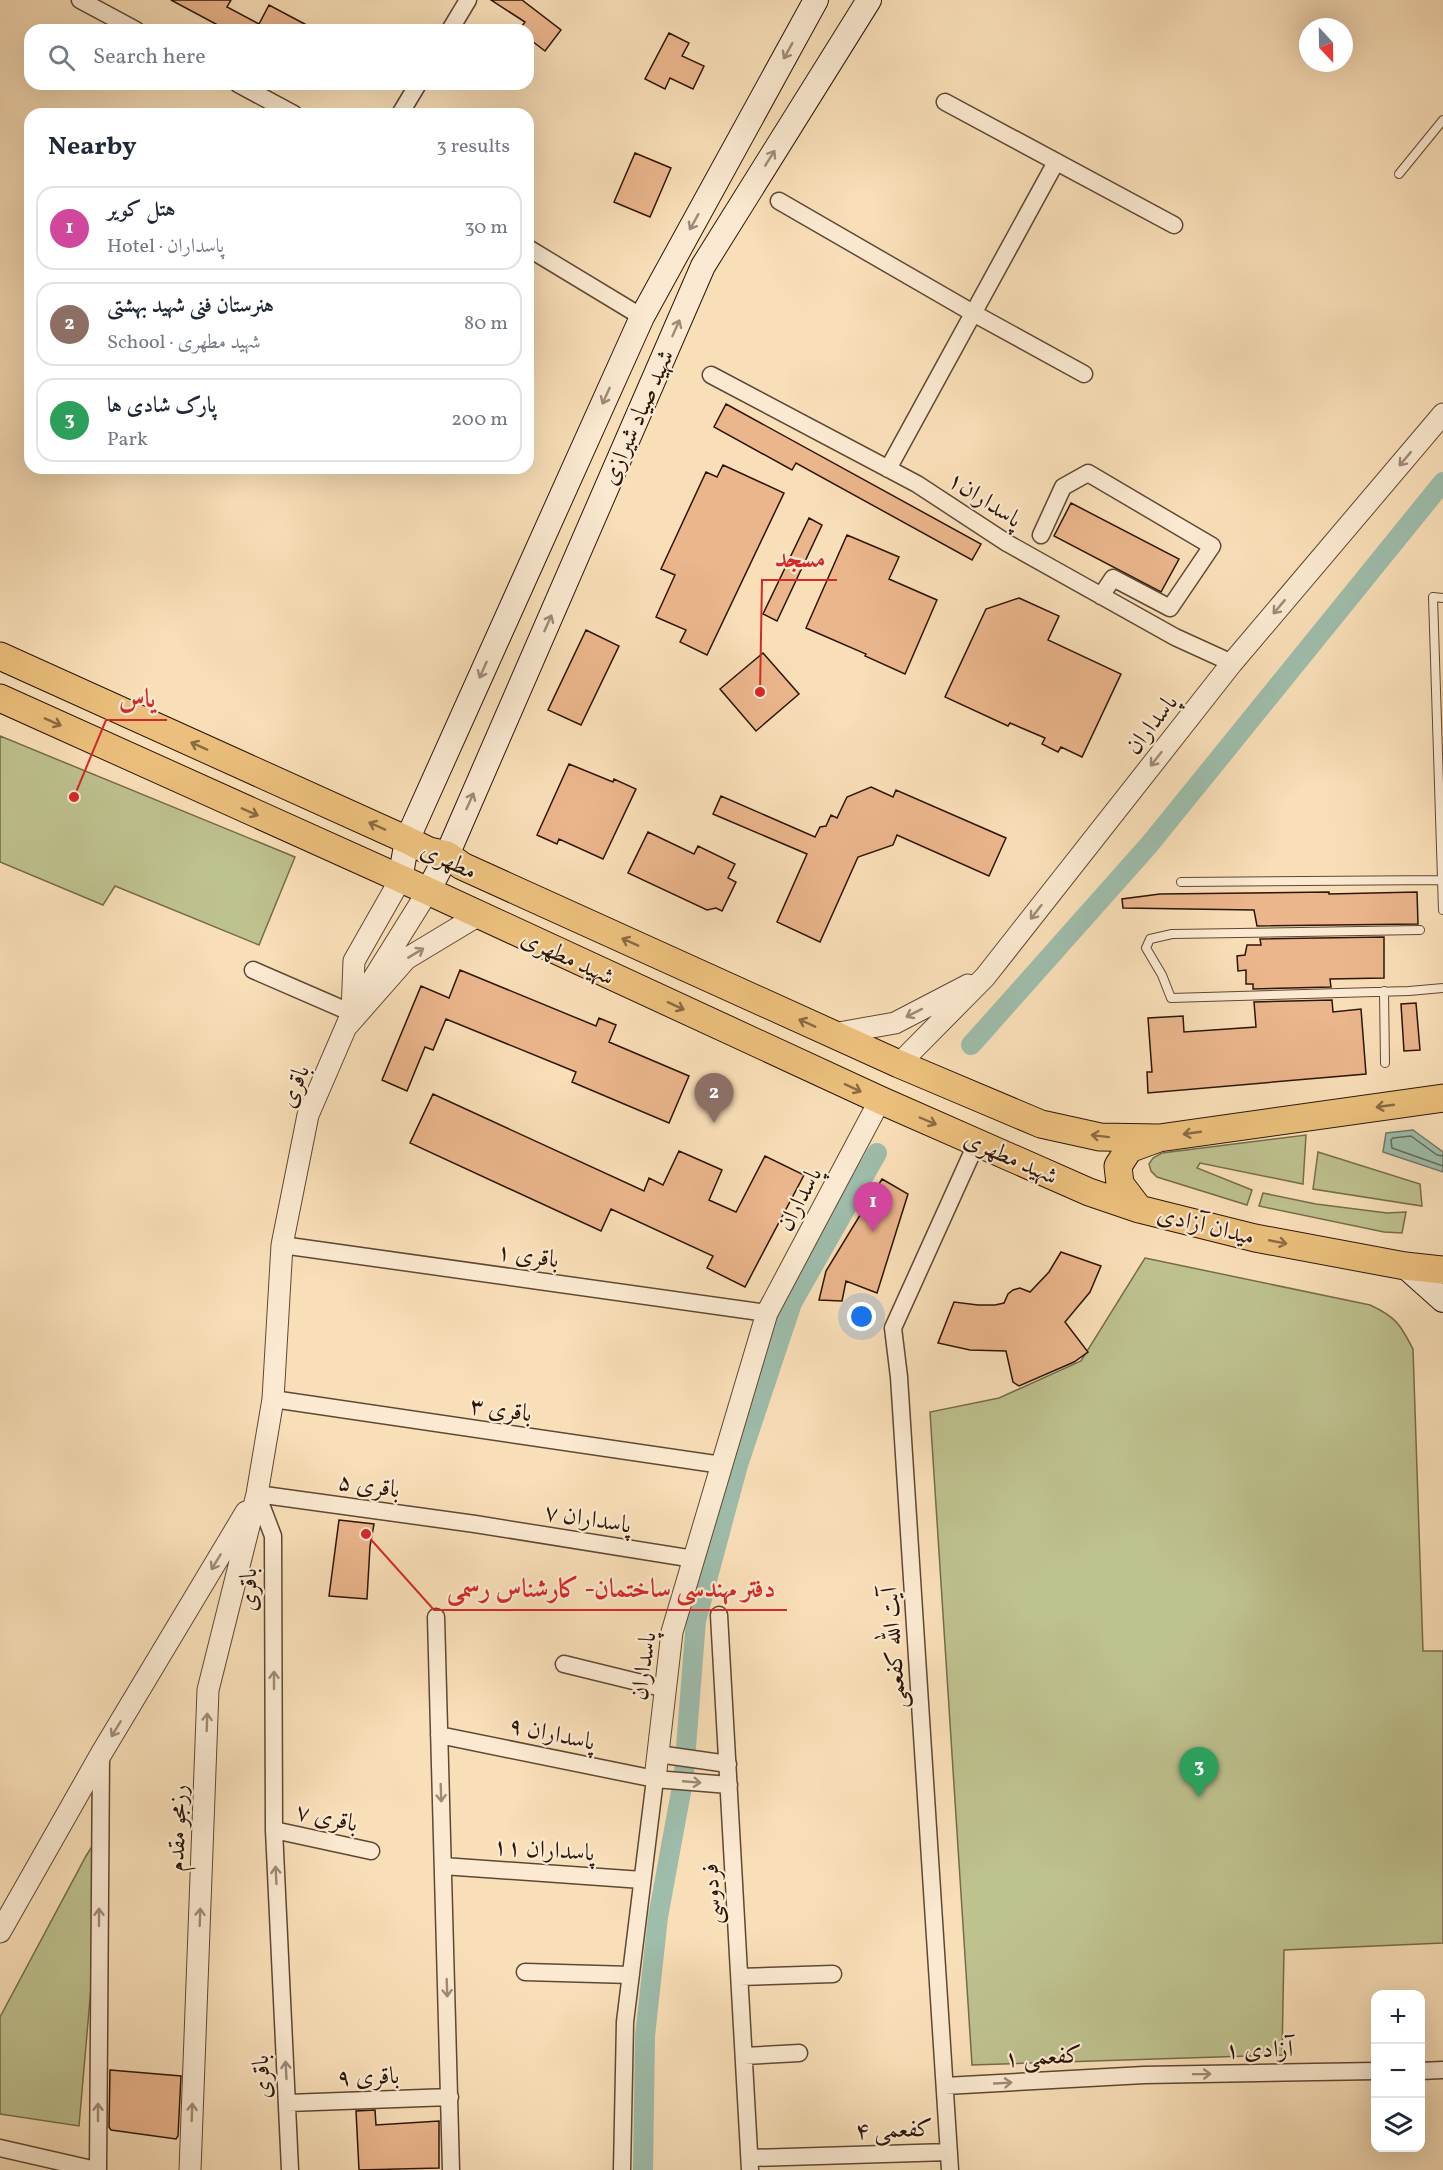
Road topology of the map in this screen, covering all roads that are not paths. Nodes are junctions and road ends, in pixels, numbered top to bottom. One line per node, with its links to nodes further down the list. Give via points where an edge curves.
1 (80, 0): 5 (street)
2 (468, 0): 6 (street)
3 (816, 0): 19 (main road, شهید صیاد شیرازی, one-way to 19)
4 (869, 0): 31 (main road, شهید صیاد شیرازی, one-way to 4, via 703,266)
5 (125, 24)
6 (454, 24)
7 (249, 90): 10 (street)
8 (414, 90): 11 (street)
9 (945, 102): 13 (street)
10 (283, 108)
11 (404, 108)
12 (1443, 120): 14 (lane)
13 (1056, 162): 16 (street); 18 (street)
14 (1399, 174)
15 (779, 201): 18 (street)
16 (1174, 225)
17 (534, 252): 19 (street)
18 (973, 313): 20 (street); 23 (street)
19 (642, 316): 30 (main road, شهید صیاد شیرازی, one-way to 30)
20 (1084, 374)
21 (711, 375): 23 (street, پاسداران۱)
22 (1443, 414): 28 (street, پاسداران, one-way to 28)
23 (888, 469): 25 (street, پاسداران۱)
24 (1041, 535): 25 (street, via 1063,487 1088,473 1212,546 1170,608 1113,578)
25 (1101, 596): 28 (street, پاسداران۱, via 1192,646)
26 (1443, 598): 33 (lane, via 1433,597)
27 (0, 656): 30 (main road, مطهری, one-way to 27)
28 (1232, 663): 40 (street, پاسداران, one-way to 40)
29 (0, 698): 32 (main road, شهید مطهری, one-way to 32)
30 (407, 840): 31 (main road, مطهری); 32 (main road, شهید صیاد شیرازی)
31 (447, 855): 35 (main road, شهید صیاد شیرازی); 44 (main road, مطهری, one-way to 31, via 462,866)
32 (400, 880): 35 (main road, شهید مطهری); 43 (street, via 354,961)
33 (1442, 880): 34 (lane); 36 (lane)
34 (1180, 882)
35 (428, 891): 37 (main road, شهید مطهری); 43 (street, باقری)
36 (1443, 910)
37 (479, 915): 43 (street, one-way to 37, via 406,959); 48 (main road, شهید مطهری, one-way to 48)
38 (1420, 930): 42 (lane, via 1172,933 1150,939 1146,948 1172,998)
39 (253, 970): 43 (street)
40 (985, 977): 44 (street, one-way to 44, via 896,1023); 46 (street, پاسداران)
41 (1443, 988): 42 (lane)
42 (1384, 992): 45 (lane)
43 (350, 1019): 52 (street, باقری, via 308,1115)
44 (833, 1034): 46 (main road, مطهری)
45 (1385, 1063)
46 (899, 1064): 48 (main road); 49 (main road, شهید مطهری, one-way to 46, via 1100,1137 1041,1124)
47 (1443, 1098): 49 (main road, میدان آزادی, one-way to 49)
48 (880, 1100): 50 (main road, شهید مطهری, one-way to 50); 56 (street, پاسداران)
49 (1159, 1138): 51 (main road, میدان آزادی, via 1129,1149 1118,1166 1120,1185)
50 (977, 1142): 51 (main road, شهید مطهری, via 1089,1192); 87 (street, آیت الله کفعمی, via 893,1328)
51 (1139, 1209): 53 (main road, میدان آزادی, one-way to 53, via 1255,1238)
52 (282, 1245): 56 (street, باقری ۱); 57 (street, باقری)
53 (1405, 1266): 54 (main road, میدان آزادی); 55 (main road)
54 (1443, 1270)
55 (1443, 1300)
56 (767, 1313): 58 (street, پاسداران)
57 (273, 1399): 58 (street, باقری ۳); 59 (street, باقری)
58 (722, 1465): 61 (street, پاسداران)
59 (257, 1494): 60 (street, باقری ۵); 67 (street, one-way to 67); 72 (street, باقری, one-way to 59, via 273,1536); 94 (street, رزمجو مقدم, one-way to 59, via 208,1690)
60 (475, 1524): 61 (street, پاسداران ۷)
61 (694, 1559): 65 (street, پاسداران, via 672,1632)
62 (719, 1615): 69 (street, فردوسی)
63 (436, 1617): 66 (street)
64 (564, 1664): 65 (street)
65 (666, 1689): 68 (street, پاسداران)
66 (439, 1735): 70 (street, پاسداران ۹); 74 (street, one-way to 74)
67 (101, 1754): 76 (street); 93 (street, one-way to 67)
68 (659, 1755): 69 (street); 70 (street, پاسداران)
69 (727, 1764): 71 (street, فردوسی)
70 (655, 1779): 71 (street, پاسداران ۹, one-way to 71); 75 (street, پاسداران)
71 (729, 1785): 80 (street, فردوسی)
72 (274, 1830): 73 (street, باقری ۷); 89 (street, باقری, one-way to 72)
73 (371, 1851)
74 (443, 1866): 75 (street, پاسداران ۱۱); 88 (street, one-way to 88)
75 (642, 1880): 79 (street, پاسداران)
76 (0, 1932)
77 (525, 1972): 79 (street)
78 (833, 1974): 80 (street)
79 (631, 1975): 97 (street, پاسداران, via 625,2022)
80 (740, 1977): 82 (street, فردوسی)
81 (799, 2053): 82 (street)
82 (744, 2056): 92 (street, فردوسی)
83 (1443, 2070): 85 (street)
84 (1371, 2071): 86 (street, آزادی ۱, one-way to 84)
85 (1425, 2071)
86 (1144, 2075): 87 (street, کفعمی ۱, one-way to 86)
87 (945, 2086): 91 (street, آیت الله کفعمی)
88 (450, 2097): 89 (street, باقری ۹); 96 (street)
89 (288, 2103): 95 (street, باقری)
90 (0, 2148): 93 (street)
91 (949, 2152): 92 (street, کفعمی ۴, via 840,2155); 98 (street, آیت الله کفعمی)
92 (750, 2164)
93 (97, 2170)
94 (190, 2170)
95 (290, 2170)
96 (452, 2170)
97 (622, 2170)
98 (950, 2170)

